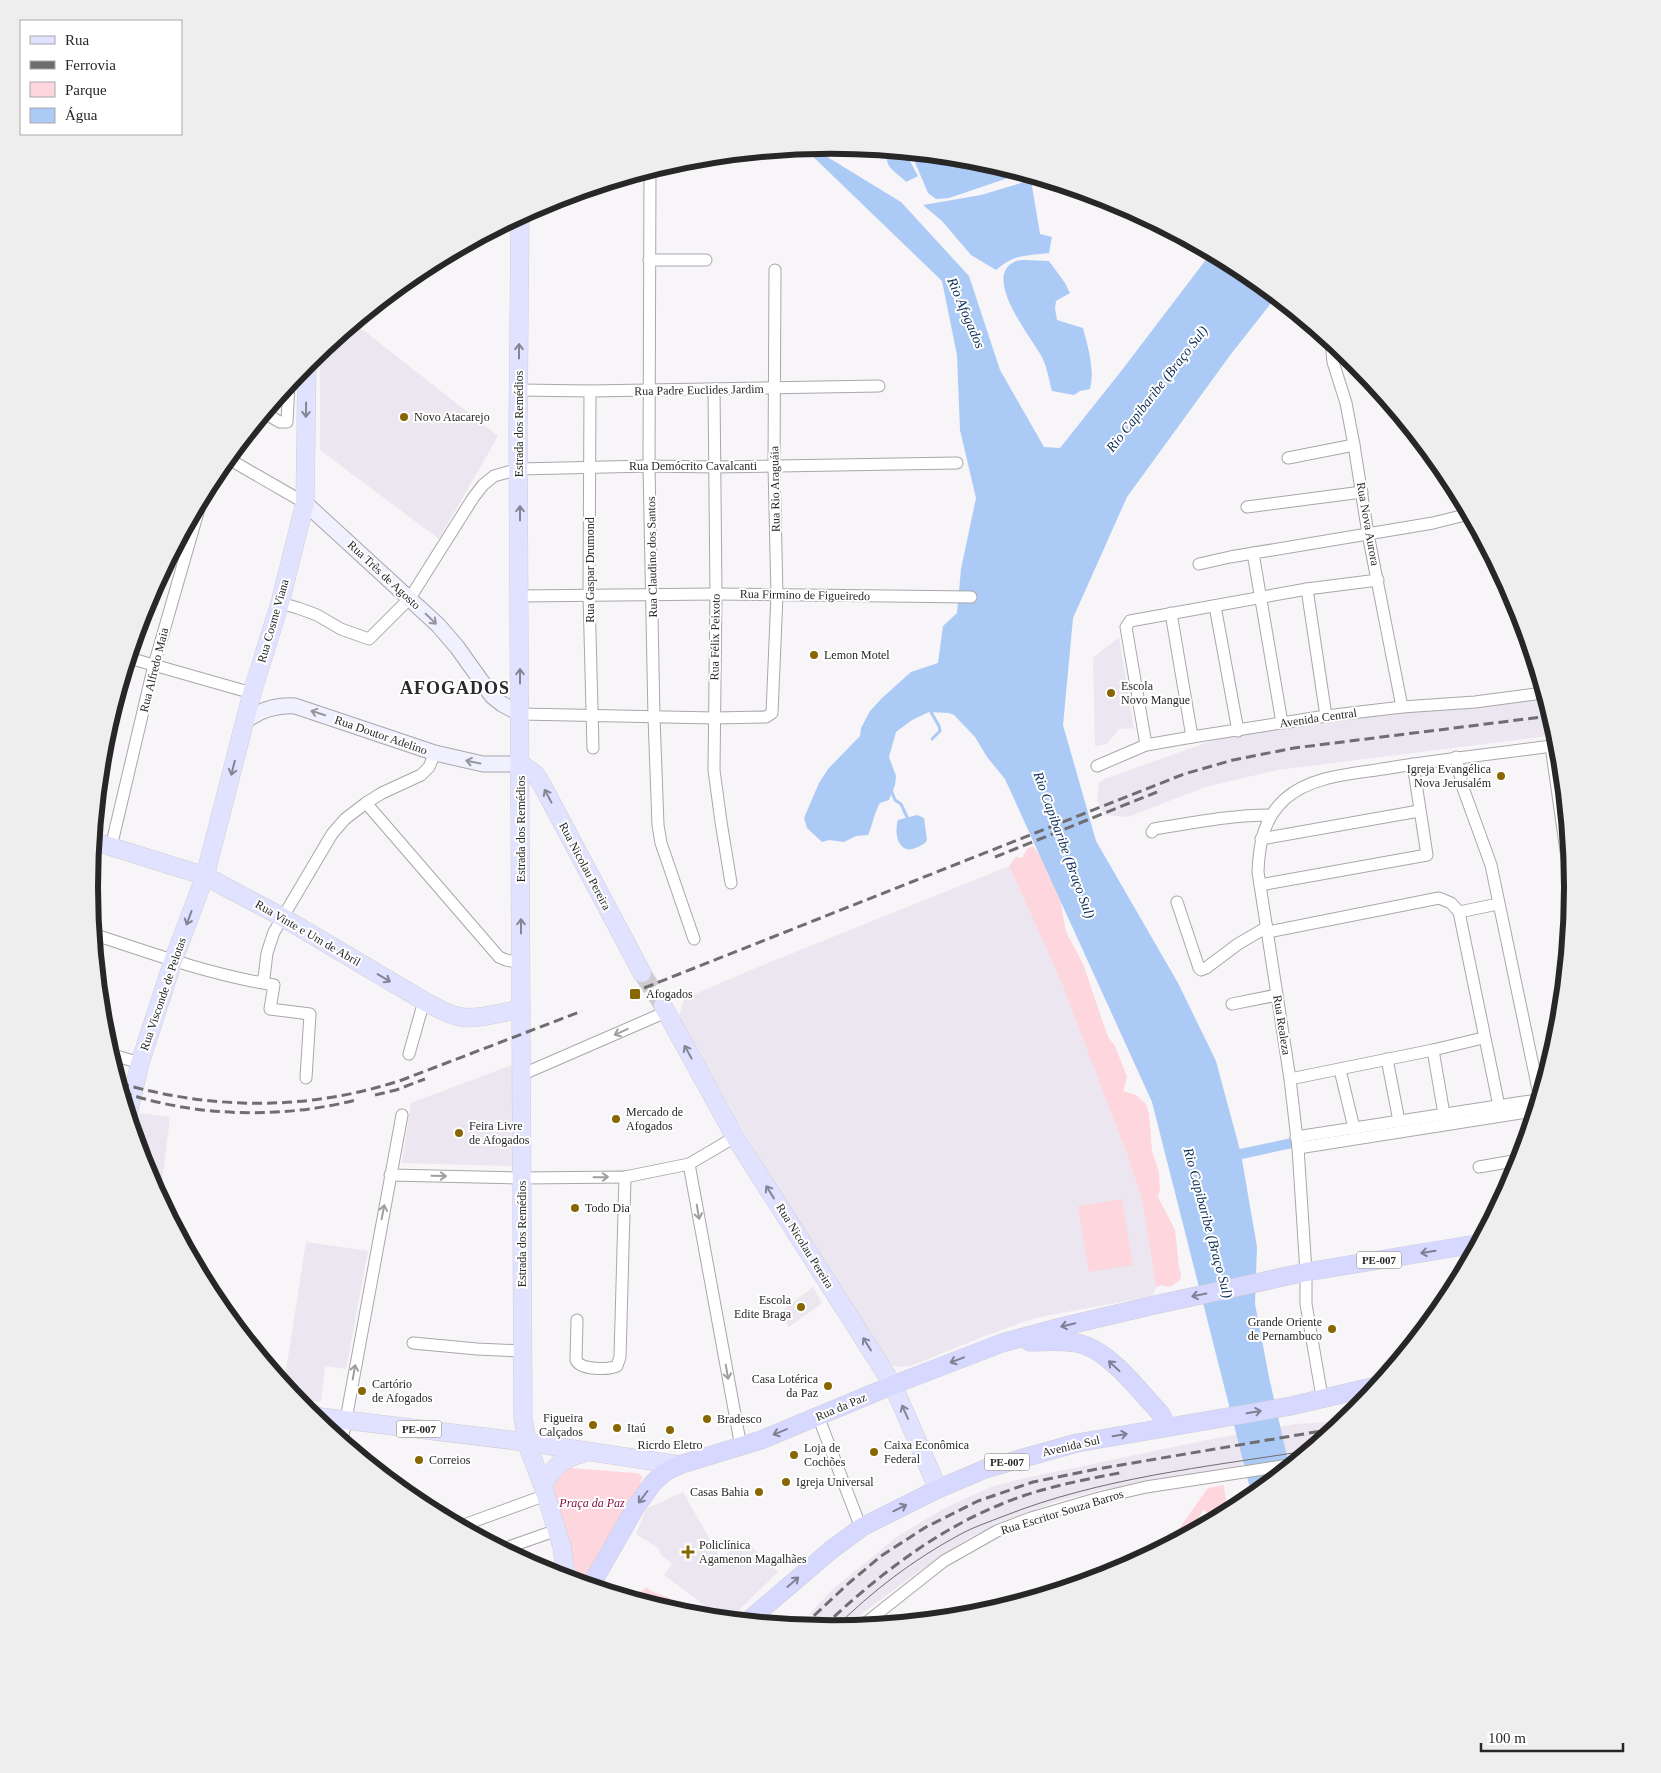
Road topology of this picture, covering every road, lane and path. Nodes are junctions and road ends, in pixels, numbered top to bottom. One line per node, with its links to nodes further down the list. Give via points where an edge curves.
1 (650, 176): 3 (street, Rua Claudino dos Santos)
2 (520, 223): 11 (main road, Estrada dos Remédios, one-way to 2)
3 (649, 260): 4 (street); 12 (street, Rua Claudino dos Santos)
4 (706, 260)
5 (776, 270): 10 (street, Rua Rio Araguáia)
6 (1332, 352): 16 (street, Rua Nova Aurora)
7 (307, 373): 26 (main road, Rua Cosme Viana, one-way to 26)
8 (879, 386): 10 (street, Rua Padre Euclides Jardim)
9 (714, 389): 10 (street, Rua Padre Euclides Jardim); 12 (street, Rua Padre Euclides Jardim); 23 (street, Rua Félix Peixoto)
10 (774, 389): 21 (street, Rua Rio Araguáia)
11 (519, 390): 13 (street, Rua Padre Euclides Jardim); 24 (main road, Estrada dos Remédios)
12 (650, 390): 13 (street, Rua Padre Euclides Jardim); 20 (street, Rua Claudino dos Santos)
13 (590, 391): 22 (street, Rua Gaspar Drumond)
14 (288, 394): 15 (street, via 287,422)
15 (269, 416)
16 (1354, 445): 17 (street); 25 (street, Rua Nova Aurora)
17 (1288, 458)
18 (233, 462): 26 (street, Rua Três de Agosto)
19 (957, 463): 21 (street, Rua Demócrito Cavalcanti)
20 (649, 466): 22 (street, Rua Demócrito Cavalcanti); 23 (street, Rua Demócrito Cavalcanti); 37 (street, Rua Claudino dos Santos)
21 (774, 466): 23 (street, Rua Demócrito Cavalcanti); 38 (street, Rua Rio Araguáia)
22 (590, 467): 24 (street, Rua Demócrito Cavalcanti); 36 (street, Rua Gaspar Drumond)
23 (714, 467): 35 (street, Rua Félix Peixoto)
24 (519, 469): 39 (main road, Estrada dos Remédios, one-way to 24); 42 (street, Rua Demócrito Cavalcanti, via 494,476 483,485)
25 (1362, 492): 27 (street); 30 (street, Rua Nova Aurora)
26 (305, 503): 42 (main road, Rua Três de Agosto); 43 (main road, Rua Cosme Viana)
27 (1247, 507)
28 (1462, 516): 30 (street)
29 (196, 521): 47 (street, Rua Alfredo Maia)
30 (1368, 534): 31 (street); 33 (street, Rua Nova Aurora)
31 (1253, 553): 32 (street); 41 (street)
32 (1200, 564)
33 (1378, 580): 34 (street); 50 (street, Rua Nova Aurora)
34 (1307, 589): 41 (street); 53 (street)
35 (716, 594): 37 (street, Rua Firmino de Figueiredo); 38 (street, Rua Firmino de Figueiredo); 55 (street, Rua Félix Peixoto)
36 (589, 595): 37 (street, Rua Firmino de Figueiredo); 39 (street, Rua Firmino de Figueiredo); 52 (street, Rua Gaspar Drumond)
37 (653, 595): 54 (street, Rua Claudino dos Santos)
38 (777, 595): 40 (street, Rua Firmino de Figueiredo); 55 (street, Rua Rio Araguáia, via 772,713 766,717)
39 (520, 596): 51 (main road, Estrada dos Remédios, one-way to 39)
40 (971, 597)
41 (1260, 597): 44 (street); 57 (street)
42 (410, 598): 43 (street, Rua Demócrito Cavalcanti, via 370,638); 51 (main road, Rua Três de Agosto, one-way to 51, via 457,647 492,696)
43 (280, 603): 48 (main road, Rua Cosme Viana)
44 (1215, 606): 45 (street); 58 (street)
45 (1171, 614): 59 (street); 60 (street, via 1130,620 1126,628)
46 (133, 659): 47 (street)
47 (154, 665): 48 (street); 74 (street, Rua Alfredo Maia)
48 (252, 693): 56 (main road, Rua Cosme Viana)
49 (1538, 694): 50 (street, Avenida Central)
50 (1402, 707): 53 (street, Avenida Central)
51 (521, 714): 52 (street); 65 (main road, Estrada dos Remédios)
52 (591, 715): 54 (street); 62 (street, Rua Gaspar Drumond)
53 (1326, 716): 57 (street, Avenida Central)
54 (654, 717): 55 (street); 84 (street, Rua Claudino dos Santos, via 661,843)
55 (714, 718): 76 (street, Rua Félix Peixoto, via 714,770)
56 (245, 721): 63 (main road, Rua Doutor Adelino, one-way to 56, via 295,706 268,709); 75 (main road, Rua Cosme Viana, one-way to 75)
57 (1282, 723): 58 (street, Avenida Central)
58 (1238, 731): 59 (street, Avenida Central)
59 (1192, 737): 60 (street, Avenida Central)
60 (1146, 745): 67 (street, Avenida Central)
61 (1550, 747): 64 (street)
62 (593, 748)
63 (435, 754): 65 (main road, Rua Doutor Adelino, one-way to 63, via 483,764); 68 (street, via 421,775)
64 (1456, 757): 66 (street); 79 (street, via 1463,788 1491,865)
65 (521, 764): 86 (main road, Estrada dos Remédios, one-way to 65); 87 (main road, Rua Nicolau Pereira, one-way to 65, via 541,783)
66 (1413, 764): 69 (street); 70 (street, Rua Realeza, via 1310,783 1295,791)
67 (1097, 766)
68 (366, 803): 81 (street, via 332,834); 86 (street, via 499,956)
69 (1420, 811): 72 (street); 77 (street, via 1427,855)
70 (1270, 815): 71 (street, via 1216,819 1154,829); 72 (street, Rua Realeza)
71 (1152, 832)
72 (1261, 839): 77 (street, Rua Realeza)
73 (99, 843): 74 (main road, Rua Vinte e Um de Abril)
74 (112, 847): 75 (main road, Rua Vinte e Um de Abril)
75 (205, 876): 81 (main road, Rua Vinte e Um de Abril); 85 (main road, Rua Visconde de Pelotas, one-way to 85)
76 (731, 883)
77 (1260, 886): 82 (street, Rua Realeza)
78 (1177, 902): 82 (street, via 1201,970 1232,948)
79 (1498, 904): 80 (street); 104 (street)
80 (1459, 912): 82 (street, via 1451,903 1439,898); 94 (street)
81 (282, 917): 88 (street, via 270,941 264,978); 90 (main road, Rua Vinte e Um de Abril, one-way to 90)
82 (1268, 930): 89 (street, Rua Realeza)
83 (99, 936): 85 (street)
84 (694, 938)
85 (173, 961): 88 (street); 99 (main road, Rua Visconde de Pelotas)
86 (522, 963): 93 (main road, Estrada dos Remédios)
87 (642, 973)
88 (260, 982): 102 (street, via 274,984 270,1009 310,1014)
89 (1277, 996): 91 (street); 103 (street, Rua Realeza)
90 (424, 1001): 93 (main road, Rua Vinte e Um de Abril, via 459,1017); 96 (street)
91 (1232, 1004)
92 (664, 1009): 101 (street, one-way to 101); 113 (main road, Rua Nicolau Pereira, one-way to 92)
93 (521, 1010): 101 (main road, Estrada dos Remédios)
94 (1483, 1038): 95 (street); 107 (street)
95 (1433, 1050): 98 (street); 109 (street)
96 (408, 1054)
97 (118, 1056): 99 (street)
98 (1387, 1059): 100 (street); 111 (street)
99 (140, 1063): 105 (main road, Rua Visconde de Pelotas)
100 (1340, 1070): 103 (street); 112 (street)
101 (521, 1075): 120 (main road, Estrada dos Remédios)
102 (306, 1078)
103 (1290, 1079): 114 (street, Rua Realeza)
104 (1537, 1083)
105 (129, 1101)
106 (1531, 1101): 107 (street)
107 (1499, 1106): 109 (street)
108 (1528, 1112): 114 (street)
109 (1444, 1114): 111 (street)
110 (402, 1115): 118 (street)
111 (1399, 1122): 112 (street)
112 (1354, 1128): 114 (street)
113 (736, 1137): 116 (street); 127 (main road, Rua Nicolau Pereira, one-way to 113)
114 (1297, 1142): 122 (street, Rua Realeza)
115 (1510, 1162): 117 (street)
116 (689, 1164): 119 (street); 136 (street, one-way to 136)
117 (1480, 1167)
118 (390, 1175): 120 (street, one-way to 120); 132 (street, one-way to 118)
119 (624, 1177): 120 (street, one-way to 119); 123 (street, via 620,1357 617,1366 611,1369 578,1364)
120 (522, 1178): 126 (main road, Estrada dos Remédios)
121 (1469, 1245): 122 (highway, PE-007, one-way to 122)
122 (1306, 1272): 124 (highway, Rua da Paz / PE-007, one-way to 124); 129 (street, Rua Realeza, via 1306,1304)
123 (578, 1320)
124 (1002, 1343): 127 (highway, Rua da Paz / PE-007, one-way to 127); 133 (highway, one-way to 124, via 1164,1419 1160,1413 1112,1363 1094,1350 1061,1341)
125 (413, 1344): 126 (street)
126 (522, 1351): 135 (main road, Estrada dos Remédios)
127 (893, 1385): 130 (highway, Rua da Paz / PE-007); 140 (main road, Rua Nicolau Pereira, one-way to 127)
128 (1365, 1388): 129 (highway, Avenida Sul / PE-007)
129 (1322, 1397): 133 (highway, Avenida Sul / PE-007, one-way to 129, via 1291,1406)
130 (818, 1416): 136 (highway, Rua da Paz / PE-007, one-way to 136); 143 (street)
131 (325, 1418): 132 (main road, PE-007)
132 (345, 1420): 134 (street); 135 (main road, PE-007)
133 (1162, 1428): 140 (highway, Avenida Sul / PE-007, one-way to 133, via 985,1469 1068,1445)
134 (343, 1434)
135 (526, 1442): 137 (main road, Rua da Paz / PE-007); 141 (main road)
136 (741, 1447): 138 (highway, Rua da Paz / PE-007)
137 (586, 1452): 138 (main road, Rua da Paz / PE-007); 141 (main road, via 569,1457 553,1469)
138 (679, 1465): 147 (highway, one-way to 147, via 653,1483)
139 (1279, 1467): 149 (street, Rua Escritor Souza Barros, via 1146,1488 1031,1518 997,1531 944,1561)
140 (938, 1489): 143 (highway, Avenida Sul / PE-007, one-way to 140)
141 (544, 1490): 142 (street); 144 (main road)
142 (468, 1523)
143 (861, 1528): 148 (highway, Avenida Sul / PE-007, one-way to 143)
144 (557, 1530): 145 (street); 146 (main road)
145 (511, 1546)
146 (565, 1570)
147 (594, 1580)
148 (755, 1615)
149 (872, 1618)

